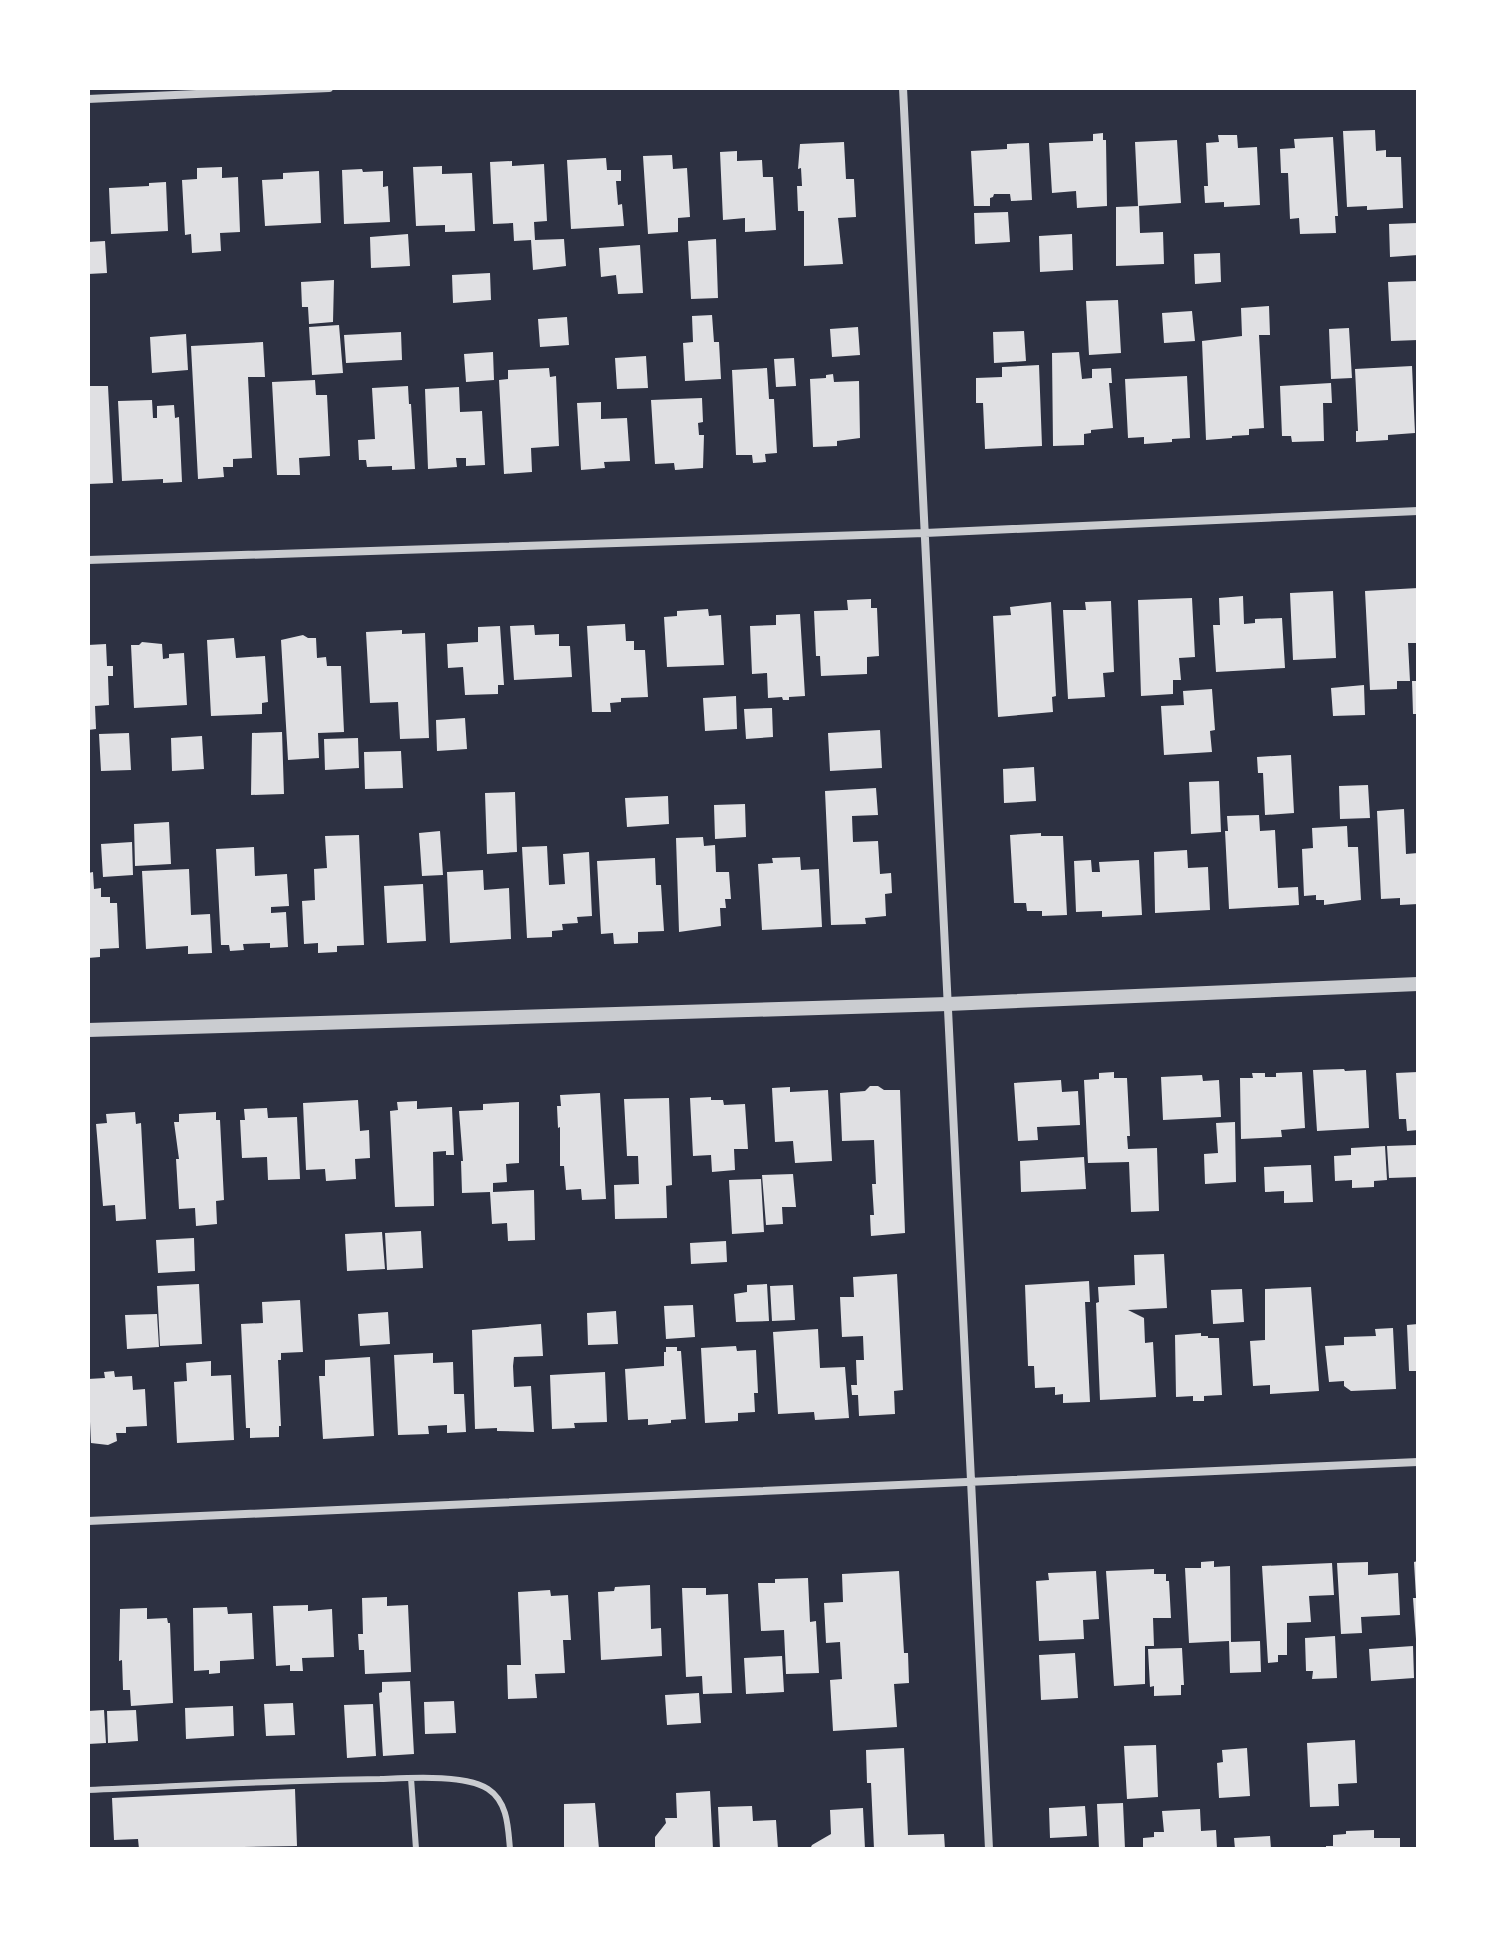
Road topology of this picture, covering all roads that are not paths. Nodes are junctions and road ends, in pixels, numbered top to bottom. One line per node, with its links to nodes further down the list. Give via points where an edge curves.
1 (329, 88): 3 (street)
2 (903, 88): 5 (street)
3 (88, 99)
4 (1418, 511): 5 (street)
5 (925, 533): 6 (street); 8 (street)
6 (88, 560)
7 (1418, 984): 8 (street)
8 (948, 1004): 9 (street); 11 (street)
9 (88, 1030)
10 (1418, 1462): 11 (street)
11 (971, 1484): 12 (street); 17 (street)
12 (88, 1521)
13 (411, 1778): 14 (lane); 15 (lane); 16 (lane, via 469,1782 490,1790 508,1815)
14 (88, 1790)
15 (416, 1849)
16 (510, 1849)
17 (989, 1849)

